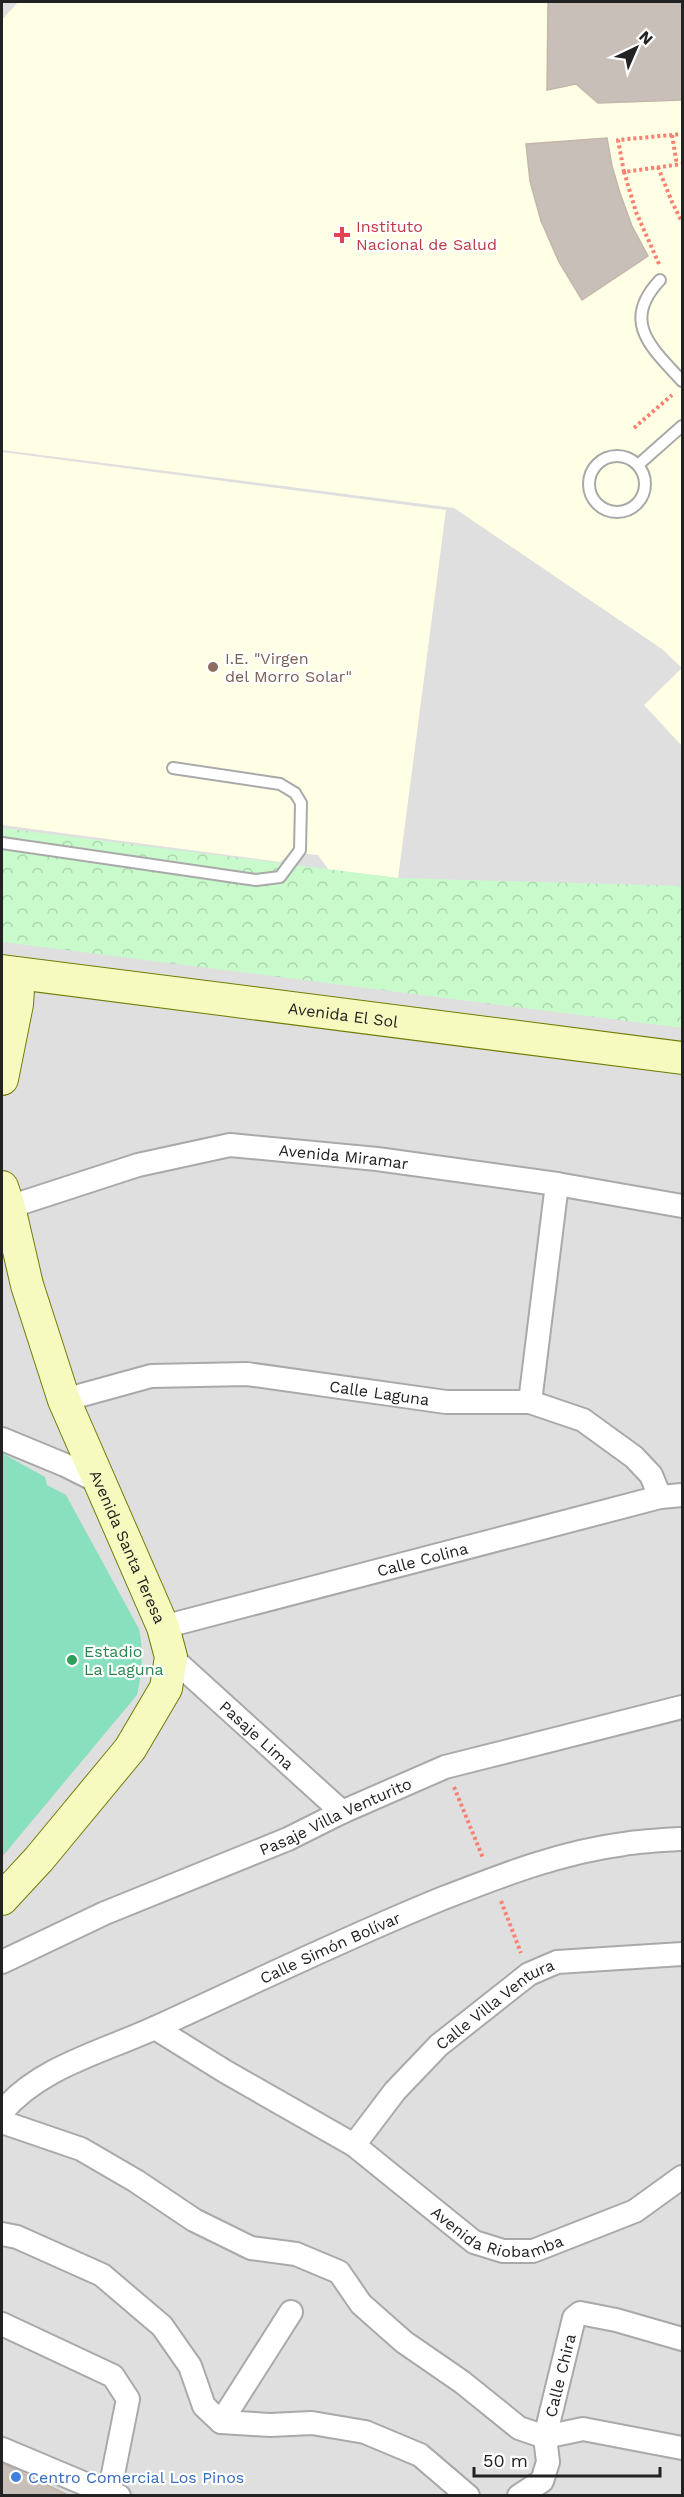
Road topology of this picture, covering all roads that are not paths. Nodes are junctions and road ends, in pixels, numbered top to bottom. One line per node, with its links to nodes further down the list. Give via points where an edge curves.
1 (660, 280): 2 (lane, via 641,307 641,324 649,344)
2 (682, 381)
3 (682, 426): 4 (lane)
4 (638, 465): 4 (lane, via 620,456 602,460 590,476 591,495 597,503 614,512 633,508 644,492 643,473)
5 (172, 768): 6 (lane, via 280,784 294,793 301,803 300,850 286,872 274,879 255,880)
6 (2, 843)
7 (10, 973): 8 (street, Avenida El Sol); 9 (street, via 17,1005)
8 (682, 1058)
9 (2, 1079)
10 (557, 1184): 11 (street, Avenida Miramar, via 377,1159 230,1145); 12 (street, Avenida Miramar); 14 (street)
11 (5, 1197): 13 (street, Avenida Santa Teresa, via 27,1285)
12 (682, 1206)
13 (64, 1400): 14 (street, Calle Laguna, via 151,1376 247,1374 446,1402); 16 (street, Avenida Santa Teresa)
14 (530, 1402): 18 (street, Calle Laguna, via 582,1420 634,1457 651,1475)
15 (2, 1439): 16 (street)
16 (98, 1481): 19 (street, Avenida Santa Teresa)
17 (682, 1495): 18 (street, Calle Colina)
18 (660, 1497): 19 (street, Calle Colina)
19 (163, 1627): 20 (street, Avenida Santa Teresa)
20 (171, 1657): 22 (street, Pasaje Lima); 24 (street, Avenida Santa Teresa, via 166,1688 130,1749)
21 (682, 1707): 22 (street, Pasaje Villa Venturito, via 445,1767)
22 (342, 1812): 26 (street, Pasaje Villa Venturito, via 288,1839 105,1913)
23 (682, 1839): 27 (street, Calle Simón Bolívar, via 622,1844 554,1859 492,1879 336,1944)
24 (2, 1899)
25 (682, 1954): 30 (street, Calle Villa Ventura, via 557,1962 529,1974 439,2044 395,2091)
26 (2, 1962)
27 (155, 2028): 28 (street, Calle Simón Bolívar, via 41,2078 15,2096); 30 (street, Avenida Riobamba)
28 (2, 2112)
29 (2, 2122): 37 (street, via 81,2149 194,2220 251,2248 296,2254 339,2272 361,2304 404,2342 519,2428)
30 (354, 2145): 31 (street, Avenida Riobamba, via 474,2242 503,2251 544,2247 635,2211)
31 (678, 2185)
32 (2, 2234): 36 (street, via 102,2275 154,2319 190,2366 204,2406)
33 (291, 2312): 36 (street)
34 (2, 2324): 40 (street, via 113,2376 123,2389 128,2399)
35 (682, 2339): 37 (street, Calle Chira, via 580,2313 574,2318)
36 (221, 2422): 41 (street, via 312,2423 365,2432 420,2455)
37 (545, 2437): 38 (street, via 583,2429); 42 (street, via 548,2462 542,2481)
38 (682, 2448)
39 (2, 2449): 40 (street)
40 (114, 2495)
41 (468, 2496)
42 (519, 2496)

